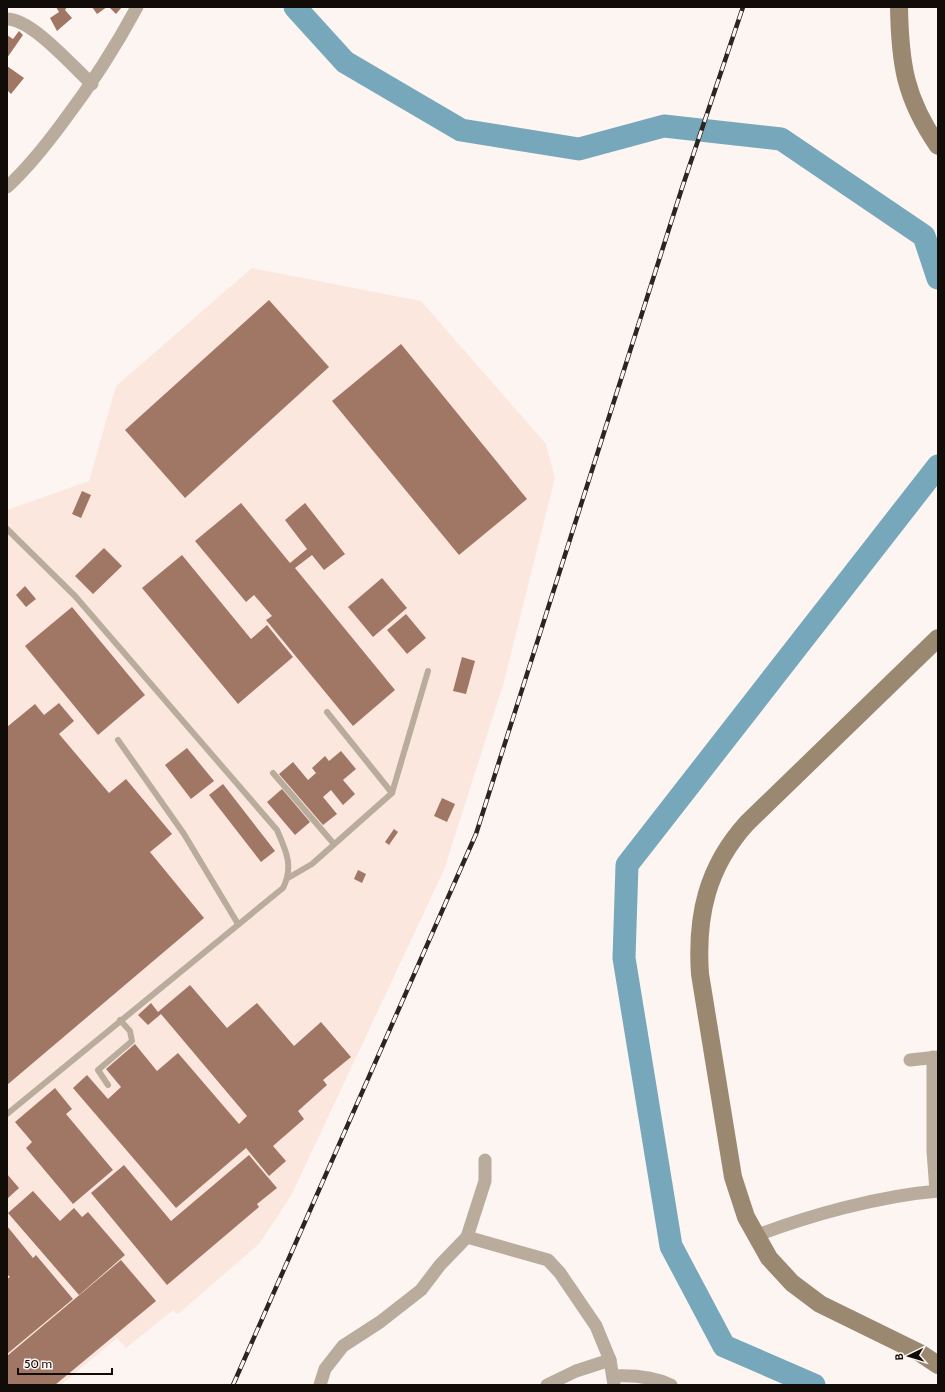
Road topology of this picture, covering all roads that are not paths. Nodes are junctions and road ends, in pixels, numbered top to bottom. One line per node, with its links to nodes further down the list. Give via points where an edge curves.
1 (137, 7): 4 (street, via 119,42)
2 (899, 7): 5 (street, via 902,65 910,95 924,126)
3 (7, 19): 4 (street, via 18,21 37,32)
4 (92, 84): 6 (street, via 50,140)
5 (938, 146)
6 (7, 187)
7 (7, 529): 15 (lane, via 75,596 277,830 288,856)
8 (938, 638): 24 (street, via 747,823 732,840 710,883 702,910 698,945 700,974 733,1177)
9 (428, 671): 13 (lane)
10 (327, 712): 13 (lane)
11 (118, 740): 16 (lane, via 184,834)
12 (273, 773): 14 (lane)
13 (392, 793): 14 (lane)
14 (334, 844): 15 (lane, via 312,864)
15 (288, 878): 16 (lane, via 283,888)
16 (238, 924): 17 (lane)
17 (120, 1020): 20 (lane, via 130,1031 132,1042 98,1070); 21 (lane)
18 (936, 1057): 19 (street); 23 (street, via 933,1151)
19 (910, 1060)
20 (108, 1085)
21 (7, 1114)
22 (485, 1160): 25 (street, via 485,1181)
23 (937, 1191): 24 (street, via 833,1211)
24 (755, 1236): 27 (street, via 769,1258 792,1283 820,1304 920,1352)
25 (467, 1237): 26 (street, via 548,1260 560,1273 596,1326); 29 (street, via 440,1265 421,1290 380,1322 343,1346 325,1369)
26 (610, 1360): 28 (street); 30 (street, via 576,1371)
27 (938, 1366)
28 (613, 1381): 31 (street, via 633,1376 660,1380)
29 (320, 1385)
30 (548, 1385)
31 (671, 1385)

